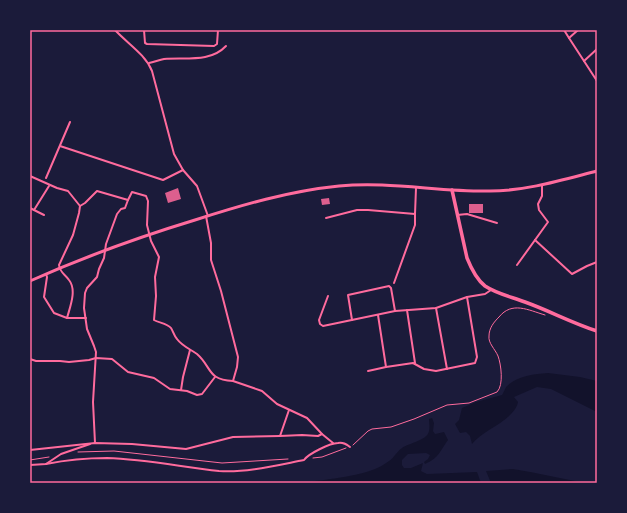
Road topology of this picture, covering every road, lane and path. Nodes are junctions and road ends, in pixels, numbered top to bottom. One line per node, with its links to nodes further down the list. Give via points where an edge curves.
1 (115, 30): 10 (street)
2 (144, 30): 3 (street, via 144,40 147,44 214,46 217,44)
3 (218, 30)
4 (564, 30): 6 (street)
5 (578, 30): 6 (street)
6 (569, 38): 9 (street)
7 (226, 46): 10 (street, via 215,54)
8 (597, 49): 9 (street)
9 (584, 61): 11 (street)
10 (149, 63): 14 (street, via 174,154)
11 (597, 81)
12 (70, 122): 13 (street)
13 (60, 146): 14 (street, via 163,180); 17 (street)
14 (183, 170): 29 (street, via 197,186)
15 (597, 171): 19 (main road)
16 (30, 176): 18 (street)
17 (46, 178)
18 (50, 185): 23 (street, via 70,192); 25 (street)
19 (542, 185): 21 (main road, via 491,192); 33 (street, via 538,210 548,222)
20 (416, 188): 21 (main road); 26 (street); 29 (main road, via 372,185 308,190 248,203)
21 (452, 190): 28 (main road)
22 (128, 200): 23 (street, via 97,191); 32 (street, via 132,192 146,196); 34 (street, via 125,208 117,214)
23 (80, 206): 37 (street, via 73,235)
24 (30, 208): 25 (street)
25 (34, 210): 27 (street)
26 (415, 214): 30 (street, via 357,210); 40 (street, via 415,225)
27 (44, 215)
28 (456, 215): 31 (street, via 467,214); 41 (main road, via 470,267 480,282)
29 (207, 216): 32 (main road); 61 (street, via 211,260 238,357)
30 (326, 218)
31 (497, 223)
32 (149, 234): 34 (main road); 53 (street, via 159,257 155,277 154,320 171,328 176,338)
33 (535, 240): 35 (street, via 572,274); 36 (street)
34 (106, 249): 37 (main road); 50 (street, via 96,277 85,294)
35 (597, 262)
36 (517, 264)
37 (59, 268): 38 (main road); 49 (street, via 72,285 72,301)
38 (46, 274): 39 (main road); 49 (street, via 44,297 54,313)
39 (30, 281)
40 (394, 283)
41 (491, 290): 43 (street, via 485,294); 52 (main road)
42 (328, 296): 51 (street, via 319,320 320,324 326,326)
43 (467, 297): 44 (street); 58 (street, via 477,357 475,363)
44 (436, 308): 45 (street); 58 (street)
45 (407, 310): 46 (street); 56 (street)
46 (395, 311): 47 (street); 51 (street, via 389,286 348,295)
47 (378, 315): 51 (street); 57 (street)
48 (550, 317): 69 (path, via 525,309 510,308 494,323 489,337 500,364 501,384 497,392 469,403 447,405 391,427 372,429)
49 (67, 318): 50 (street)
50 (86, 318): 54 (street)
51 (352, 320)
52 (597, 331)
53 (190, 350): 60 (street, via 197,354); 62 (street)
54 (96, 358): 55 (street, via 69,362 36,362); 62 (street, via 115,360 128,372 154,378 170,389); 66 (street, via 93,402)
55 (30, 359)
56 (416, 363): 57 (street); 58 (street, via 430,371)
57 (386, 367): 59 (street)
58 (447, 369)
59 (368, 371)
60 (215, 376): 61 (street); 62 (street, via 200,395)
61 (233, 381): 63 (street, via 262,391)
62 (181, 390)
63 (289, 410): 64 (street, via 307,418); 65 (street)
64 (322, 434): 65 (street); 67 (street)
65 (280, 436): 66 (street, via 233,437 186,449)
66 (95, 443): 68 (street)
67 (334, 443): 69 (street, via 344,443); 73 (street)
68 (92, 444): 70 (street); 76 (street, via 62,454)
69 (350, 447): 73 (path, via 322,457)
70 (30, 450)
71 (75, 453): 74 (path, via 122,452 222,463)
72 (50, 456): 75 (path)
73 (305, 458): 76 (street, via 269,467 228,471 106,458 74,459)
74 (292, 459)
75 (30, 460)
76 (46, 464): 77 (street)
77 (30, 465)

